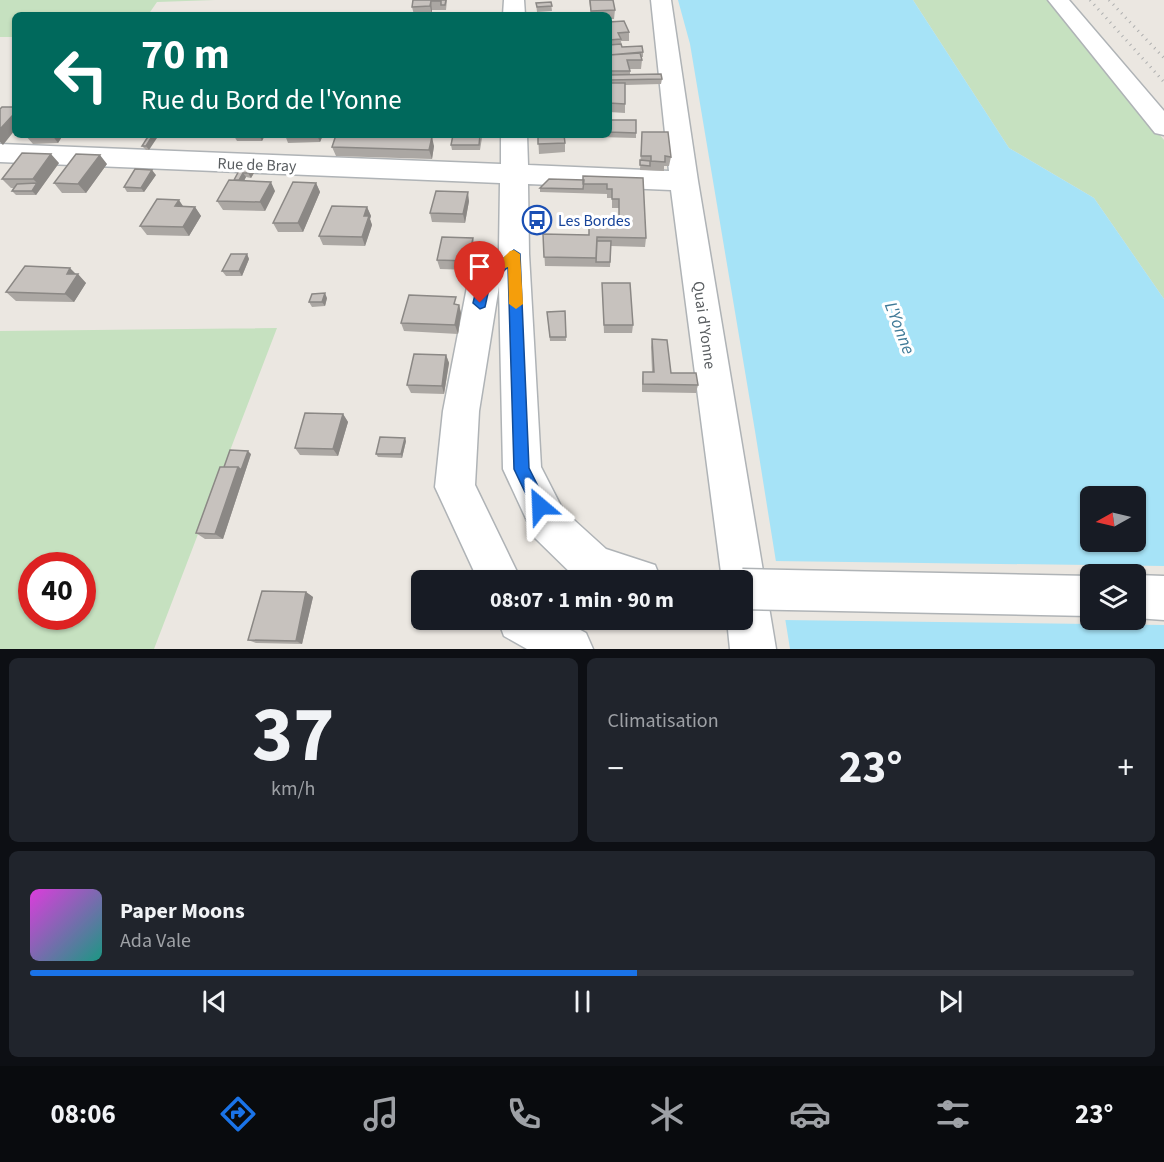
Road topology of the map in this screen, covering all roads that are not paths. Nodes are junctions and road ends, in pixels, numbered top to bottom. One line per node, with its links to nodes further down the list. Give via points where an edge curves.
1 (661, 0): 7 (street, Quai d'Yonne)
2 (1058, 0): 3 (street)
3 (1164, 127)
4 (514, 138): 6 (street)
5 (0, 153): 6 (street, Rue de Bray)
6 (514, 175): 7 (street, Rue de Bray); 8 (street)
7 (684, 181): 17 (street, Quai d'Yonne)
8 (514, 254): 9 (street, via 484,282 461,411 455,487); 10 (street, via 522,469 549,524 594,567)
9 (495, 570)
10 (605, 570)
11 (753, 589): 12 (street, bridge)
12 (1080, 596)
13 (1146, 597): 14 (street)
14 (1164, 598)
15 (537, 630): 16 (street)
16 (570, 649)
17 (753, 649)

